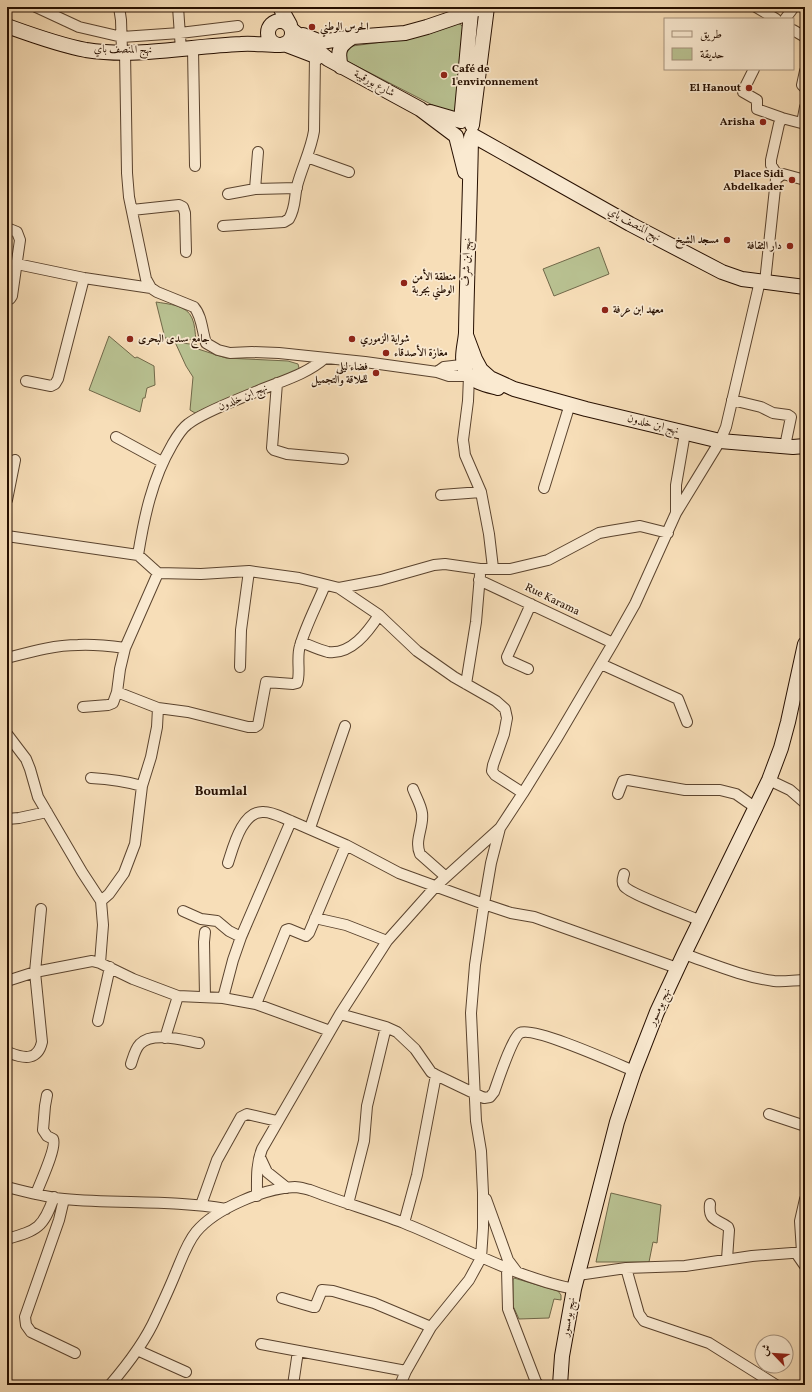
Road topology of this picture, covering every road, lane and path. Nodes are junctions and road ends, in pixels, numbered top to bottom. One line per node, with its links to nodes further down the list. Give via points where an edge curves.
1 (36, 7): 18 (street, via 79,27)
2 (119, 7): 18 (street)
3 (178, 7): 17 (street)
4 (275, 7): 12 (main road)
5 (280, 7): 15 (main road, شارع بورقيبة)
6 (487, 7): 34 (main road, نهج ابن شرف)
7 (756, 7): 10 (street)
8 (794, 7): 11 (street)
9 (476, 10): 19 (main road, via 405,32); 34 (main road, نهج ابن شرف)
10 (774, 18)
11 (786, 18)
12 (270, 25): 15 (main road, via 275,21 283,21); 21 (main road); 22 (main road, via 268,38 274,44)
13 (7, 26): 24 (main road, نهج المنصف باي, via 85,50)
14 (238, 26): 17 (street)
15 (291, 28): 19 (main road, via 321,42); 22 (main road, via 291,37 287,43); 25 (main road, شارع بورقيبة)
16 (794, 31): 20 (street)
17 (180, 33): 18 (street); 23 (street)
18 (122, 37): 24 (street)
19 (353, 37): 26 (main road, via 341,46)
20 (805, 37)
21 (242, 44): 22 (main road, شارع بورقيبة); 23 (main road, نهج المنصف باي)
22 (281, 45): 25 (main road, شارع بورقيبة)
23 (187, 49): 24 (main road, نهج المنصف باي); 38 (street)
24 (124, 52): 46 (street, via 126,150)
25 (320, 56): 26 (main road, شارع بورقيبة); 37 (street, via 314,131)
26 (341, 67): 31 (main road, شارع بورقيبة)
27 (753, 70): 32 (street, via 743,92 756,100 758,110)
28 (805, 71): 29 (street, via 802,85)
29 (805, 88)
30 (805, 107): 33 (street)
31 (420, 109): 34 (main road, شارع بورقيبة); 35 (main road, شارع بورقيبة)
32 (782, 118): 33 (street); 40 (street, via 771,160 771,165)
33 (804, 124)
34 (469, 130): 35 (main road, via 466,140); 44 (main road, نهج ابن شرف); 52 (main road, نهج المنصف باي, via 709,266 742,279)
35 (456, 136): 44 (main road, نهج ابن شرف)
36 (258, 152): 43 (street)
37 (307, 157): 39 (street); 42 (street)
38 (195, 166)
39 (349, 172)
40 (778, 176): 41 (street, via 783,174); 52 (street, via 775,181)
41 (805, 180)
42 (296, 188): 43 (street); 47 (street, via 294,208 289,219 284,222)
43 (255, 189): 45 (street)
44 (470, 190): 57 (main road, نهج ابن شرف, via 466,335 463,347)
45 (228, 194)
46 (132, 210): 49 (street, via 179,205 183,207); 54 (street, via 146,279)
47 (223, 226)
48 (7, 228): 50 (street, via 17,232 19,236)
49 (186, 252)
50 (17, 264): 51 (street); 55 (street, via 12,296)
51 (84, 278): 54 (street); 58 (street, via 58,379 51,386)
52 (763, 281): 53 (main road, نهج المنصف باي); 60 (street)
53 (805, 287)
54 (151, 288): 56 (street, via 194,307 198,312 206,343 218,350 230,353 279,353)
55 (7, 299)
56 (326, 358): 57 (street, via 437,372 444,367); 59 (street, نهج ابن خلدون, via 314,367)
57 (473, 369): 61 (main road, نهج ابن خلدون, via 514,389); 71 (street, via 463,440 465,455)
58 (26, 381)
59 (277, 383): 67 (street, via 272,448 287,454); 69 (street, نهج ابن خلدون, via 204,414 188,424 180,432)
60 (732, 400): 64 (street); 65 (street, via 792,417)
61 (570, 404): 62 (main road, نهج ابن خلدون); 70 (street)
62 (685, 432): 64 (main road, نهج ابن خلدون); 74 (street, via 676,485)
63 (116, 437): 69 (street)
64 (720, 441): 65 (main road, نهج ابن خلدون); 74 (street)
65 (794, 446): 66 (main road)
66 (805, 457)
67 (343, 459)
68 (15, 460): 73 (street)
69 (162, 462): 77 (street, نهج ابن خلدون, via 152,489)
70 (544, 488)
71 (482, 492): 72 (street); 78 (street)
72 (441, 495)
73 (7, 500)
74 (676, 513): 75 (street)
75 (668, 533): 78 (street, via 640,526 610,531 541,562 510,569); 88 (street, via 635,604)
76 (7, 536): 77 (street)
77 (138, 556): 81 (street)
78 (492, 568): 79 (street)
79 (480, 569): 82 (street); 84 (street, via 434,565 382,580)
80 (249, 571): 81 (street); 83 (street, via 299,578); 93 (street, via 240,630)
81 (158, 573): 90 (street)
82 (479, 580): 85 (street, Rue Karama); 96 (street, via 476,622)
83 (325, 585): 84 (street); 87 (street)
84 (339, 588): 86 (street)
85 (531, 604): 88 (street, Rue Karama); 94 (street, via 507,657 508,660)
86 (379, 615): 87 (street, via 367,632 342,651 327,652); 96 (street, via 417,651)
87 (301, 642): 99 (street, via 298,656 299,680 293,684 266,682 259,723 255,727)
88 (613, 643): 92 (street)
89 (805, 644): 95 (main road, نهج بومسور)
90 (126, 648): 91 (street, via 68,645); 97 (street, via 120,669)
91 (7, 658)
92 (601, 664): 100 (street, via 678,699); 107 (street)
93 (240, 667)
94 (528, 669)
95 (802, 679): 104 (main road, نهج بومسور)
96 (466, 684): 107 (street, via 505,709 507,718 504,734 492,771)
97 (118, 692): 98 (street, via 113,703); 99 (street)
98 (83, 707)
99 (158, 708): 105 (street, via 151,757)
100 (687, 722)
101 (346, 726): 114 (street)
102 (7, 734): 111 (street, via 26,759 38,797)
103 (91, 778): 105 (street, via 114,779)
104 (769, 780): 109 (street, via 790,790); 110 (main road, نهج بومسور)
105 (142, 786): 121 (street, via 136,838 130,860 116,885)
106 (413, 789): 119 (street, via 422,814 417,841 420,854)
107 (523, 793): 115 (street)
108 (618, 794): 110 (street, via 623,781 628,780 685,790 720,790 736,794)
109 (805, 803)
110 (756, 808): 126 (main road, نهج بومسور)
111 (47, 812): 112 (street); 121 (street)
112 (7, 819)
113 (291, 821): 114 (street); 117 (street, via 265,812 254,815 246,821 236,839); 128 (street)
114 (310, 828): 116 (street)
115 (500, 828): 119 (street); 122 (street)
116 (346, 845): 120 (street, via 399,873); 125 (street)
117 (228, 863)
118 (624, 874): 126 (street, via 622,882 625,887)
119 (446, 877): 120 (street)
120 (436, 886): 122 (street); 129 (street)
121 (101, 901): 131 (street, via 103,925)
122 (484, 904): 133 (street, via 534,917); 151 (street, via 470,1013)
123 (41, 909): 134 (street)
124 (183, 911): 128 (street, via 201,919 217,921)
125 (315, 918): 129 (street, via 346,925); 140 (street, via 308,935 286,930)
126 (701, 921): 130 (main road, نهج بومسور)
127 (205, 932): 138 (street)
128 (241, 938): 139 (street)
129 (387, 941): 141 (street)
130 (684, 954): 133 (main road, نهج بومسور); 135 (street, via 766,979)
131 (100, 963): 132 (street); 134 (street, via 92,961)
132 (110, 967): 137 (street, via 139,982); 142 (street)
133 (677, 968): 149 (main road, نهج بومسور)
134 (35, 972): 136 (street); 147 (street, via 41,1048 34,1056)
135 (805, 980)
136 (7, 981)
137 (178, 996): 138 (street); 145 (street)
138 (205, 997): 139 (street)
139 (224, 998): 140 (street)
140 (256, 1004): 144 (street)
141 (340, 1014): 143 (street); 144 (street)
142 (98, 1021)
143 (386, 1027): 150 (street, via 407,1041); 165 (street, via 367,1106 364,1141)
144 (330, 1031): 154 (street)
145 (165, 1038): 146 (street); 148 (street, via 145,1040 138,1046)
146 (199, 1043)
147 (10, 1053)
148 (131, 1064)
149 (634, 1071): 151 (street, via 557,1040 524,1032 519,1034 512,1045 490,1097 484,1098); 178 (main road, نهج بومسور, via 617,1122)
150 (436, 1075): 151 (street); 169 (street, via 419,1167)
151 (474, 1094): 159 (street)
152 (47, 1095): 160 (street, via 43,1130 55,1143)
153 (769, 1114): 155 (street)
154 (277, 1121): 156 (street); 167 (street, via 247,1114 240,1116 217,1160)
155 (805, 1126)
156 (260, 1155): 158 (street, via 267,1172); 161 (street)
157 (7, 1187): 160 (street)
158 (287, 1188): 161 (street); 165 (street, via 310,1190)
159 (483, 1193): 172 (street); 177 (street, via 508,1260)
160 (36, 1194): 162 (street)
161 (257, 1196): 168 (street)
162 (54, 1197): 163 (street); 170 (street, via 47,1216 39,1226)
163 (64, 1199): 167 (street); 185 (street, via 25,1316 26,1325 31,1332)
164 (805, 1199): 171 (street, via 800,1221)
165 (348, 1204): 169 (street)
166 (710, 1204): 173 (street, via 709,1211 713,1218 728,1226 730,1230)
167 (201, 1205): 168 (street)
168 (226, 1209): 183 (street, via 196,1232)
169 (404, 1223): 172 (street)
170 (7, 1239)
171 (801, 1252): 173 (street); 174 (street)
172 (482, 1258): 176 (street); 181 (street, via 469,1280)
173 (727, 1259): 175 (street, via 684,1266)
174 (805, 1266)
175 (626, 1268): 178 (street); 193 (street, via 639,1314 644,1321 709,1343)
176 (507, 1269): 177 (street); 191 (street, via 508,1309)
177 (518, 1272): 179 (street, via 543,1282)
178 (578, 1275): 179 (main road, نهج بومسور)
179 (574, 1289): 192 (main road, نهج بومسور, via 562,1356)
180 (282, 1298): 181 (street, via 313,1307 322,1290 333,1291 374,1303)
181 (431, 1327): 186 (street)
182 (261, 1344): 184 (street)
183 (137, 1350): 187 (street); 188 (street)
184 (298, 1350): 186 (street); 189 (street)
185 (75, 1353)
186 (406, 1371): 190 (street)
187 (186, 1372)
188 (110, 1385)
189 (293, 1385)
190 (400, 1385)
191 (539, 1385)
192 (560, 1385)
193 (776, 1385)

